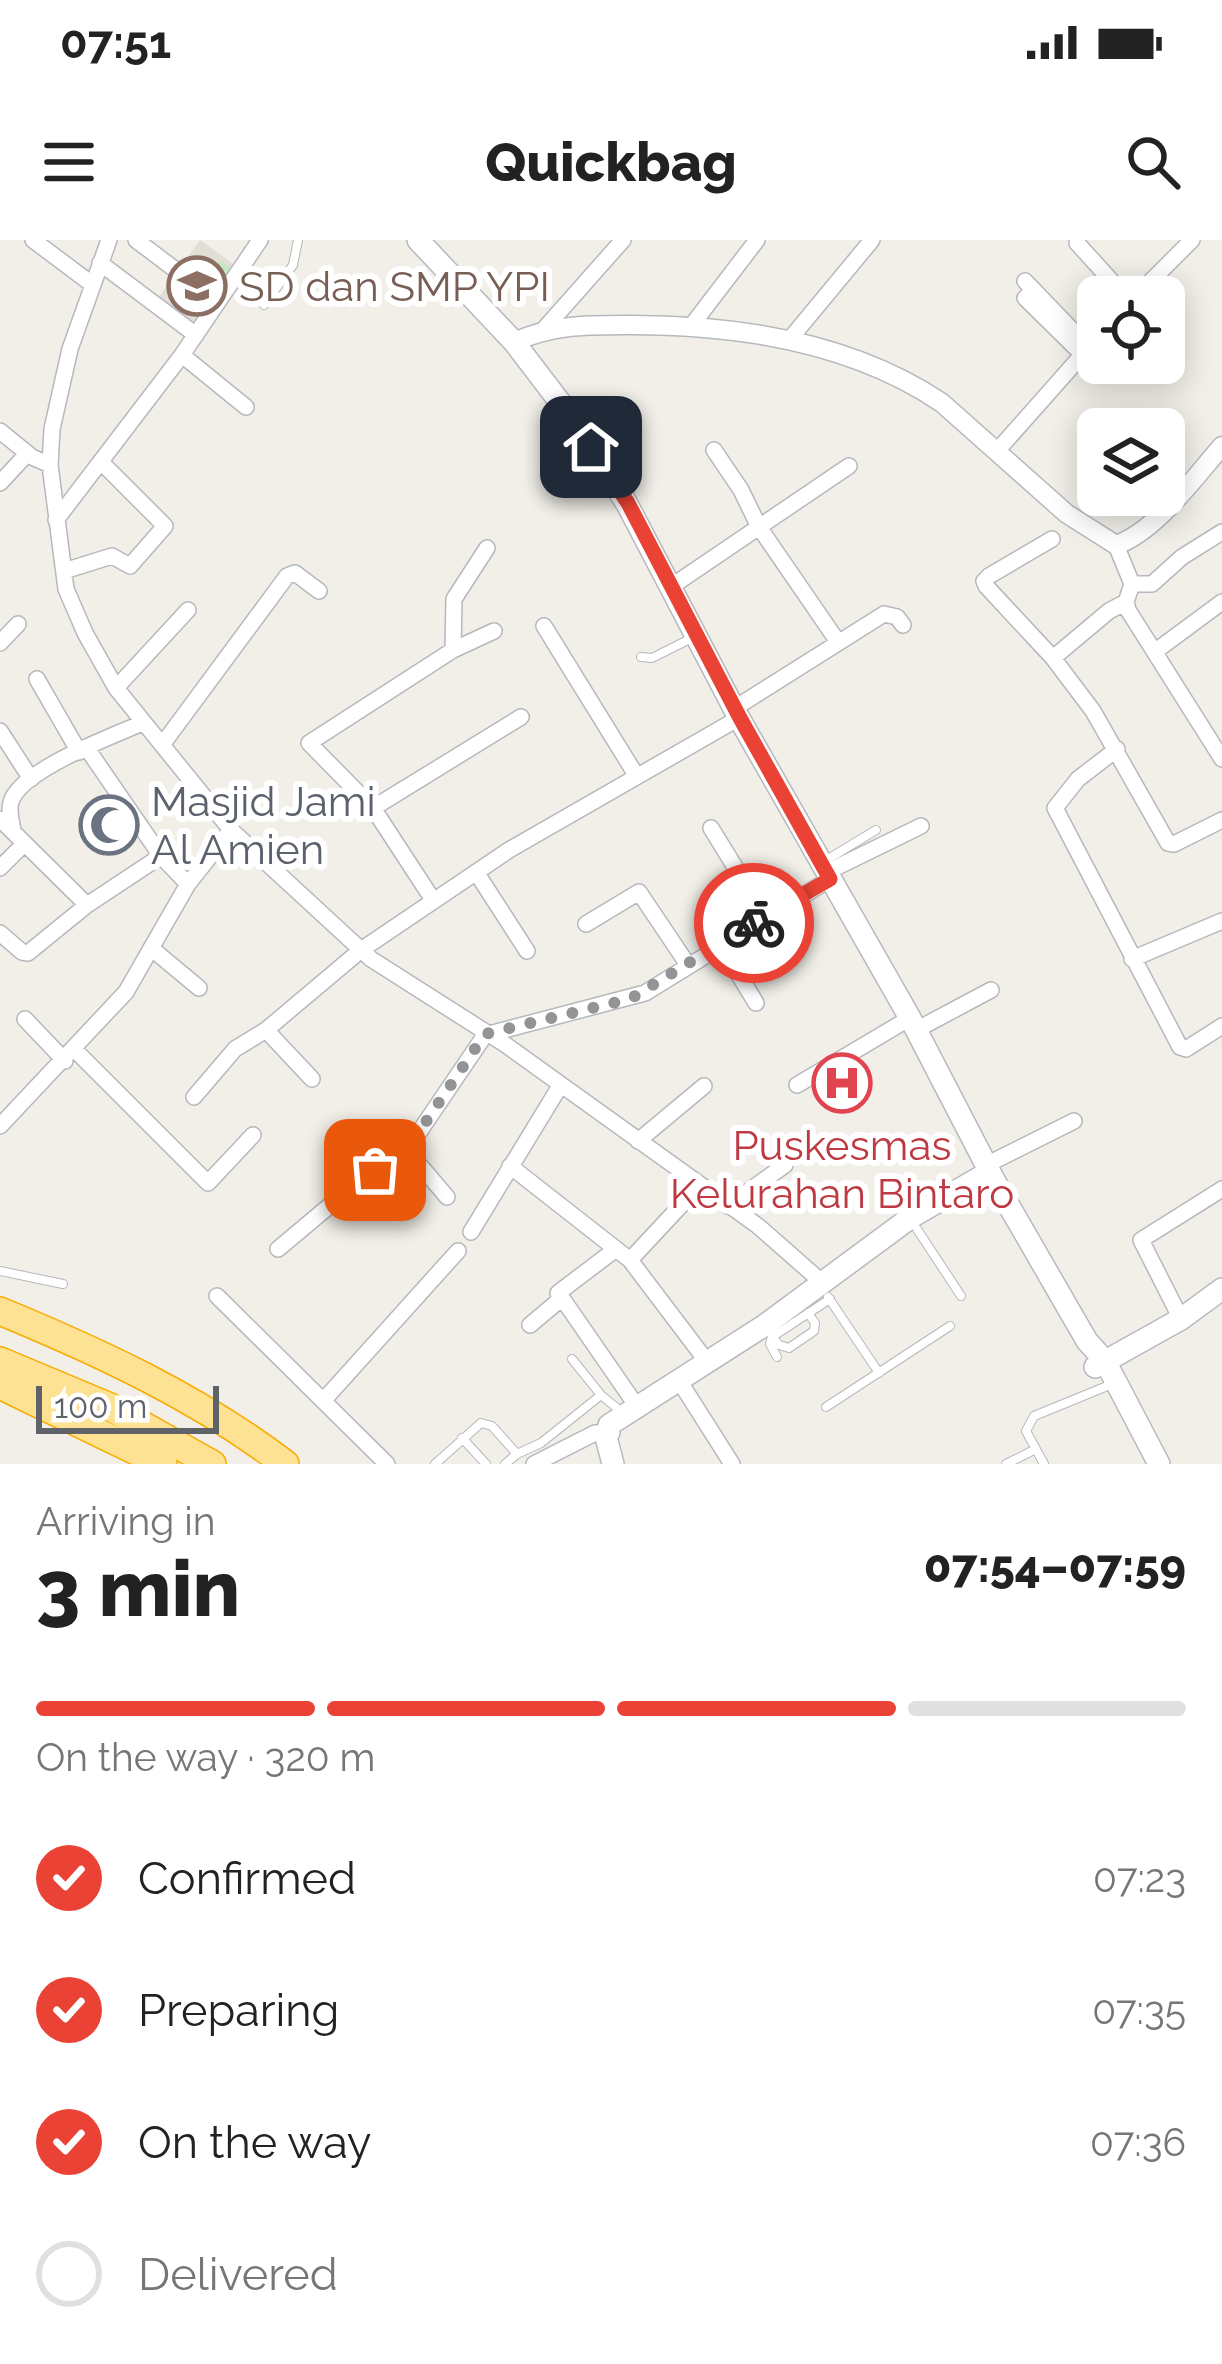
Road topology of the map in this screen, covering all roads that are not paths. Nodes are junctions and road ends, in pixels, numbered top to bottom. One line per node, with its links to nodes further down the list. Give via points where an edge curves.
1 (33, 240): 17 (street)
2 (109, 240): 13 (street)
3 (136, 240): 14 (street)
4 (260, 240): 23 (street)
5 (298, 240): 19 (lane, via 293,265)
6 (418, 240): 25 (main road)
7 (623, 240): 21 (street)
8 (757, 240): 20 (street)
9 (872, 240): 24 (street)
10 (1192, 240): 12 (street)
11 (1077, 243): 15 (street)
12 (1170, 246): 16 (street)
13 (100, 263): 17 (street); 23 (street)
14 (177, 271)
15 (1107, 276)
16 (1149, 276)
17 (93, 285): 35 (street, via 70,349)
18 (1029, 286): 22 (street)
19 (264, 305)
20 (692, 325): 21 (street); 24 (street)
21 (545, 328): 25 (street)
22 (1077, 333)
23 (196, 335): 26 (street)
24 (790, 339): 32 (street, via 921,388)
25 (514, 342): 46 (main road, via 628,503)
26 (182, 355): 28 (street); 34 (street)
27 (1077, 361): 32 (street)
28 (246, 407)
29 (0, 431): 33 (street)
30 (1222, 446): 42 (street, via 1176,498)
31 (714, 450): 39 (street)
32 (997, 451): 42 (street, via 1067,514)
33 (27, 454): 35 (street); 37 (street)
34 (101, 462): 38 (street); 44 (street, via 165,526 130,566 112,556)
35 (50, 465): 38 (street)
36 (849, 466): 39 (street)
37 (0, 483)
38 (56, 520): 44 (street)
39 (759, 527): 46 (street); 56 (street)
40 (1222, 532): 45 (street, via 1152,584)
41 (1052, 539): 61 (street, via 984,581)
42 (1116, 545): 45 (street)
43 (487, 548): 58 (street, via 454,599)
44 (64, 571): 63 (street)
45 (1132, 584): 48 (street)
46 (671, 586): 55 (main road)
47 (319, 591): 68 (street, via 295,573 287,576)
48 (1126, 602): 59 (street); 61 (street)
49 (1222, 602): 59 (street)
50 (188, 610): 63 (street)
51 (18, 624): 57 (street)
52 (903, 625): 56 (street, via 884,614)
53 (544, 626): 72 (street)
54 (494, 631): 58 (street)
55 (698, 635): 60 (lane); 64 (main road)
56 (838, 642): 64 (street)
57 (0, 643)
58 (453, 650): 74 (street, via 309,741)
59 (1156, 650): 71 (street)
60 (640, 657)
61 (1053, 658): 70 (street)
62 (38, 679): 69 (street)
63 (116, 688): 66 (street)
64 (737, 713): 72 (street); 83 (main road)
65 (521, 717): 74 (street)
66 (142, 723): 68 (street); 69 (street)
67 (0, 730): 73 (street)
68 (162, 745): 78 (street)
69 (83, 749): 73 (street); 81 (street)
70 (1118, 749): 75 (street, via 1170,845); 96 (street, via 1054,808)
71 (1222, 759)
72 (636, 775): 84 (street)
73 (31, 779): 80 (street, via 11,800)
74 (373, 808): 86 (street)
75 (1222, 820)
76 (921, 826): 83 (street)
77 (711, 829): 88 (street)
78 (231, 830): 85 (street); 94 (street)
79 (876, 830): 83 (lane)
80 (12, 831): 82 (street); 87 (street)
81 (161, 856): 85 (street); 87 (street)
82 (0, 868)
83 (826, 871): 88 (street); 102 (main road)
84 (476, 872): 86 (street); 95 (street)
85 (188, 884): 93 (street)
86 (433, 900): 94 (street)
87 (87, 905): 91 (street, via 28,952)
88 (766, 916): 92 (street)
89 (1222, 921): 96 (street)
90 (586, 923): 97 (street, via 639,892)
91 (0, 933)
92 (721, 945): 97 (street); 100 (street)
93 (151, 948): 98 (street); 106 (street, via 126,992)
94 (361, 950): 104 (street); 105 (street)
95 (526, 950)
96 (1132, 958): 103 (street, via 1180,1047)
97 (688, 965): 105 (street, via 630,999)
98 (199, 988)
99 (991, 990): 102 (street)
100 (756, 1003)
101 (25, 1019): 106 (street)
102 (913, 1024): 108 (street); 119 (main road)
103 (1222, 1026)
104 (266, 1030): 107 (street); 111 (street, via 235,1049)
105 (485, 1034): 109 (street); 116 (street)
106 (70, 1055): 113 (street); 114 (street, via 208,1183)
107 (312, 1079)
108 (797, 1085)
109 (560, 1086): 115 (street); 118 (street)
110 (704, 1086): 115 (street)
111 (194, 1097)
112 (1074, 1121): 119 (street)
113 (0, 1126)
114 (253, 1135)
115 (638, 1141): 120 (street)
116 (407, 1150): 122 (street); 127 (street, via 397,1174 371,1171)
117 (785, 1165): 123 (street)
118 (510, 1166): 125 (street); 129 (street)
119 (989, 1172): 124 (main road); 126 (main road); 149 (main road)
120 (698, 1186): 123 (street); 129 (street)
121 (1222, 1189): 139 (street, via 1141,1240)
122 (447, 1197)
123 (728, 1206): 133 (street, via 795,1256)
124 (917, 1229): 126 (main road); 135 (lane)
125 (471, 1232)
126 (881, 1242): 133 (main road)
127 (278, 1249)
128 (458, 1252): 153 (street)
129 (623, 1254): 136 (street, via 558,1293); 147 (street)
130 (0, 1271): 131 (lane)
131 (62, 1284)
132 (1222, 1288): 139 (main road)
133 (825, 1290): 138 (lane); 143 (main road); 148 (lane)
134 (217, 1296): 153 (street)
135 (961, 1296)
136 (562, 1298): 140 (street); 155 (street)
137 (0, 1311): 162 (highway, via 165,1388)
138 (808, 1313): 143 (lane); 143 (lane, via 814,1331 784,1348)
139 (1178, 1320): 149 (main road); 149 (main road)
140 (530, 1325)
141 (950, 1326): 148 (lane)
142 (0, 1331): 161 (highway, via 125,1385)
143 (769, 1331): 144 (lane); 147 (main road)
144 (777, 1357)
145 (572, 1359): 152 (lane)
146 (0, 1361): 160 (highway, via 110,1407)
147 (708, 1364): 150 (main road)
148 (879, 1373): 154 (lane)
149 (1106, 1376): 157 (lane, via 1034,1416 1026,1431); 173 (main road); 174 (main road)
150 (680, 1382): 155 (main road); 170 (street)
151 (0, 1385): 159 (highway)
152 (601, 1395): 155 (lane); 158 (lane)
153 (323, 1401): 163 (street)
154 (826, 1407)
155 (619, 1422): 167 (street); 168 (main road); 169 (main road)
156 (462, 1438): 158 (lane, via 488,1424); 164 (lane); 165 (lane)
157 (1036, 1449): 171 (lane); 172 (lane)
158 (517, 1454): 166 (lane)
159 (163, 1464)
160 (212, 1464)
161 (263, 1464)
162 (284, 1464)
163 (387, 1464)
164 (435, 1464)
165 (486, 1464)
166 (505, 1464)
167 (534, 1464)
168 (613, 1464)
169 (622, 1464)
170 (732, 1464)
171 (1006, 1464)
172 (1044, 1464)
173 (1144, 1464)
174 (1159, 1464)

